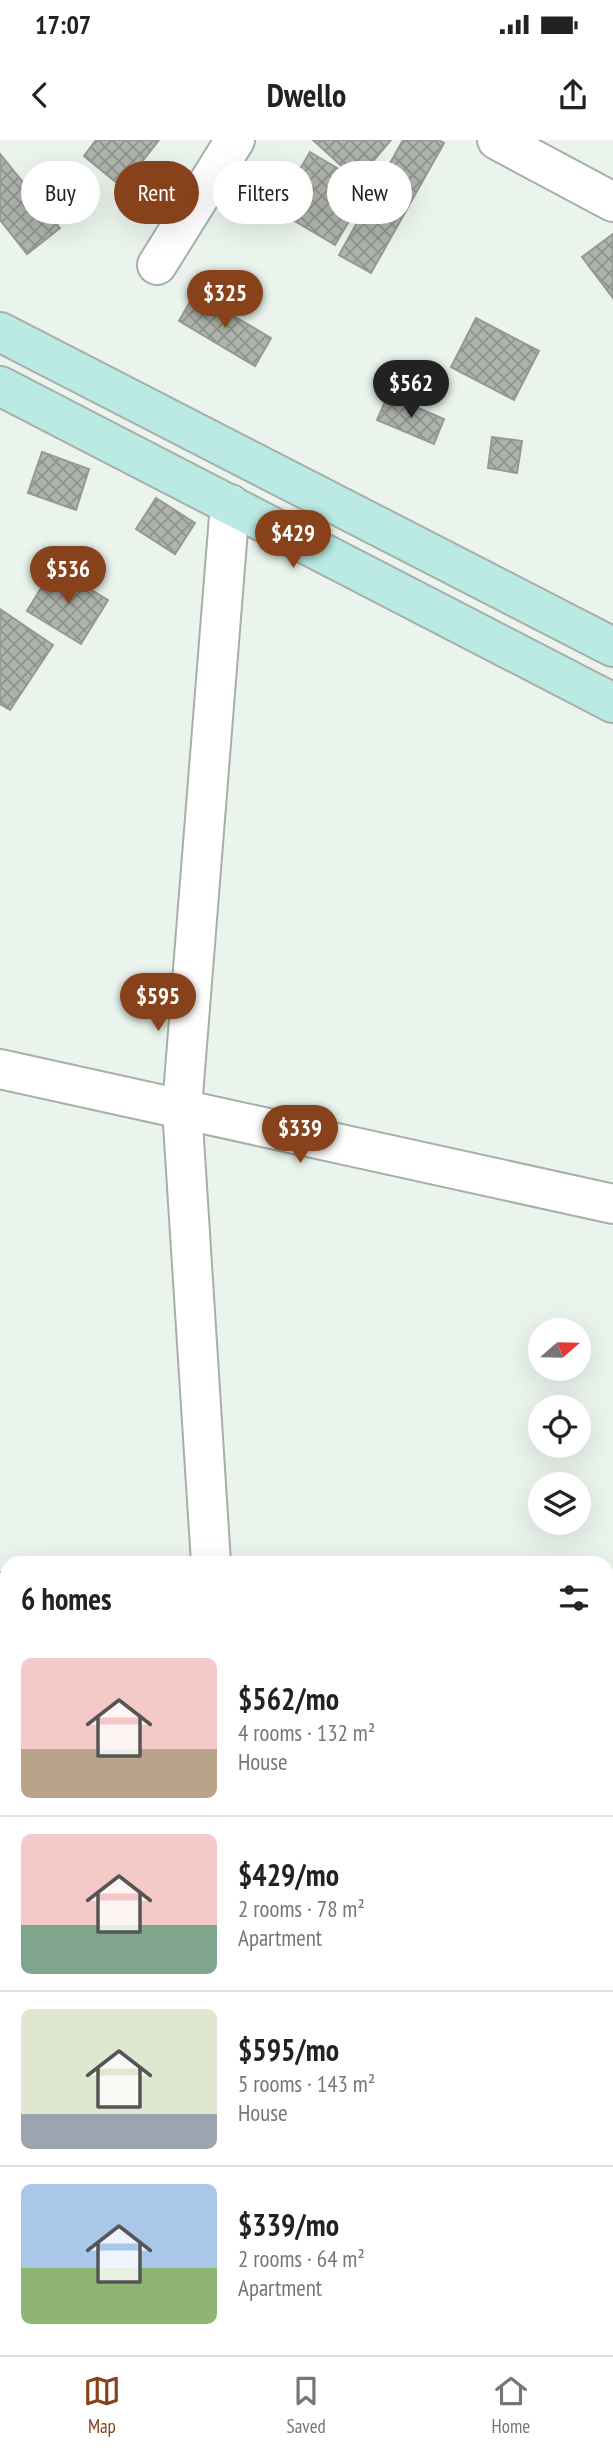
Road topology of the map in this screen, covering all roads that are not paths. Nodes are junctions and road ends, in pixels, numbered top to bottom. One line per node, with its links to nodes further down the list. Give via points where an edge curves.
1 (235, 140): 4 (street)
2 (497, 140): 3 (street)
3 (613, 202)
4 (157, 265)
5 (0, 332): 8 (main road)
6 (0, 386): 7 (main road)
7 (230, 504): 9 (main road); 11 (street)
8 (613, 647)
9 (613, 703)
10 (0, 1069): 11 (street)
11 (182, 1108): 12 (street); 13 (street)
12 (613, 1204)
13 (211, 1556)

